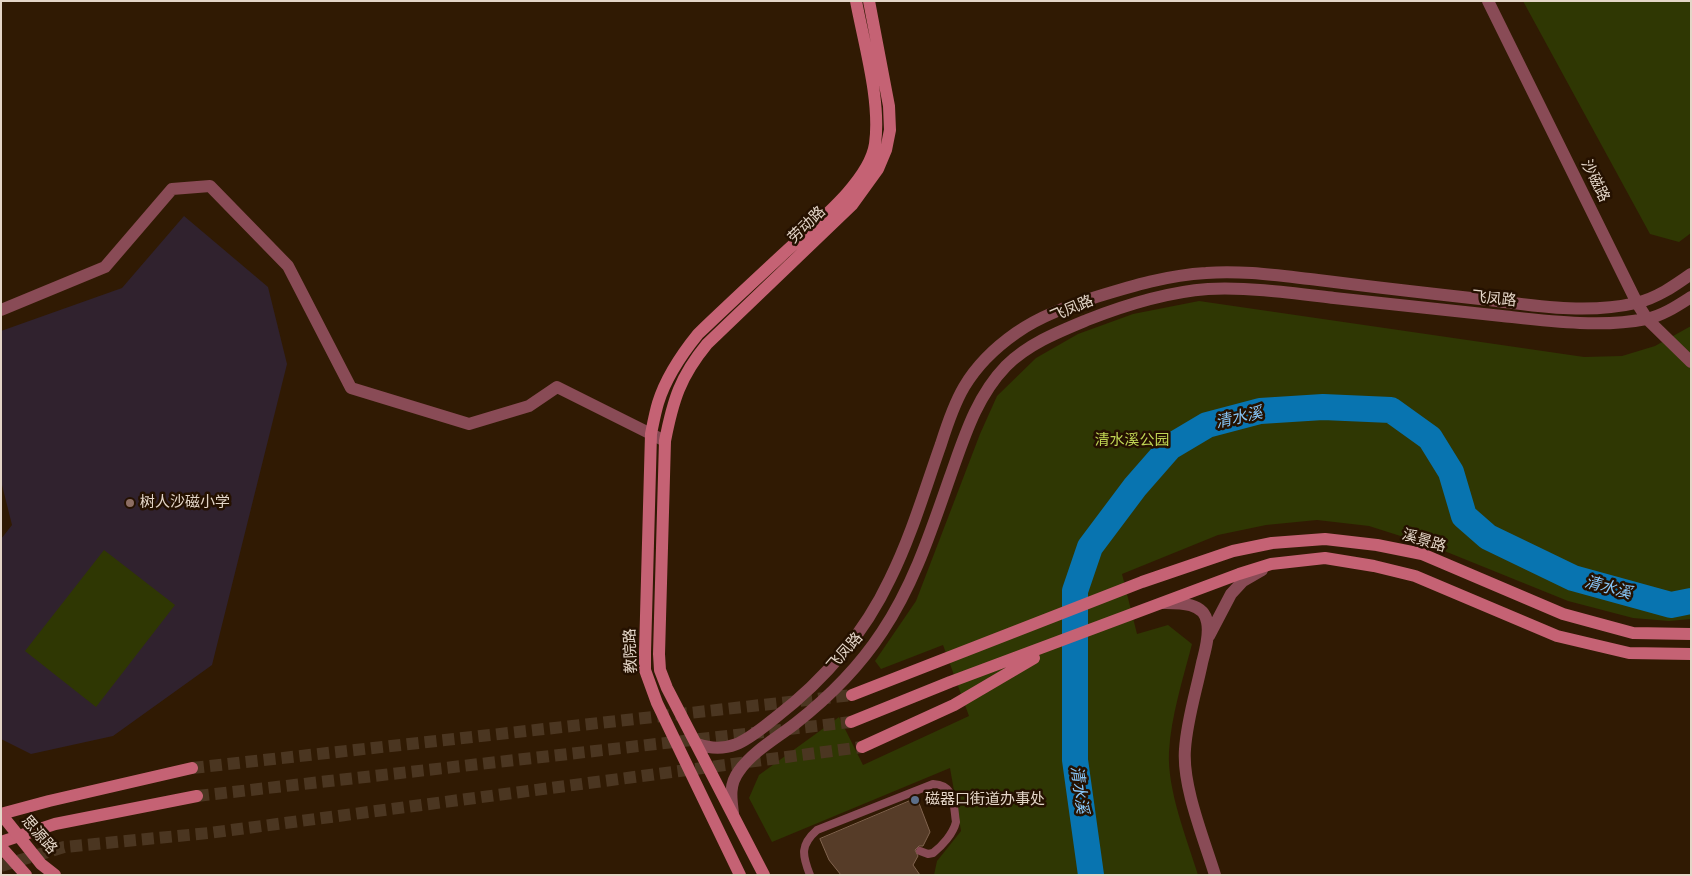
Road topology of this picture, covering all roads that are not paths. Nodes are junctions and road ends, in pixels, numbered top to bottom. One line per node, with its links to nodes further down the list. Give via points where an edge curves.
1 (856, 1): 10 (main road, 劳动路, via 876,104 874,146 868,164 844,196 698,334 668,378)
2 (869, 1): 11 (main road, 劳动路, via 889,106 890,130 878,169 852,205 691,363 671,412)
3 (1488, 1): 6 (street, 沙磁路)
4 (1691, 274): 6 (street, 飞凤路, via 1664,292)
5 (1691, 297): 8 (street, 飞凤路, via 1673,309)
6 (1637, 303): 8 (street, 沙磁路); 20 (street, 飞凤路, via 1550,307 1282,276 1207,272 1142,284 1070,306 1040,319 996,348 964,388 903,551 875,608 856,636 834,663 790,706 744,741 712,749)
7 (1, 310): 10 (street, via 105,267 172,190 210,186 288,266 351,388 469,424 529,406 557,387)
8 (1647, 319): 9 (street, 沙磁路); 24 (street, 飞凤路, via 1570,323 1280,292 1208,289 1106,312 1031,346 1008,364 981,399 919,565 892,617 871,649 822,701 737,772 732,782)
9 (1690, 361)
10 (651, 434): 11 (street); 31 (main road, 教院路, via 645,670 657,703)
11 (665, 441): 20 (main road, 教院路, via 660,670)
12 (1271, 564): 13 (main road); 15 (street, via 1243,581 1231,594); 17 (main road, via 1325,558 1374,566 1415,576 1557,636 1629,653)
13 (1162, 603): 15 (street, via 1195,606 1207,622); 16 (main road)
14 (1691, 634): 18 (main road, 溪景路, via 1633,633 1563,614 1422,554 1377,544 1325,539 1272,543 1233,552 1142,582)
15 (1207, 638): 34 (street, via 1185,752 1187,776)
16 (1062, 641): 19 (main road); 21 (main road, via 954,704)
17 (1691, 654)
18 (852, 695)
19 (851, 722)
20 (697, 744): 24 (main road, 教院路)
21 (862, 747)
22 (192, 768): 25 (main road)
23 (197, 796): 26 (main road, via 55,824)
24 (733, 813): 32 (main road, 教院路)
25 (1, 814): 30 (main road, 思源路, bridge)
26 (1, 842)
27 (1, 846): 29 (main road, bridge)
28 (920, 851): 33 (lane, via 933,853 953,831 956,822 951,792 943,786 933,784 869,814 817,830 808,840 804,853)
29 (26, 875)
30 (55, 875)
31 (740, 875)
32 (764, 875)
33 (810, 875)
34 (1215, 875)

